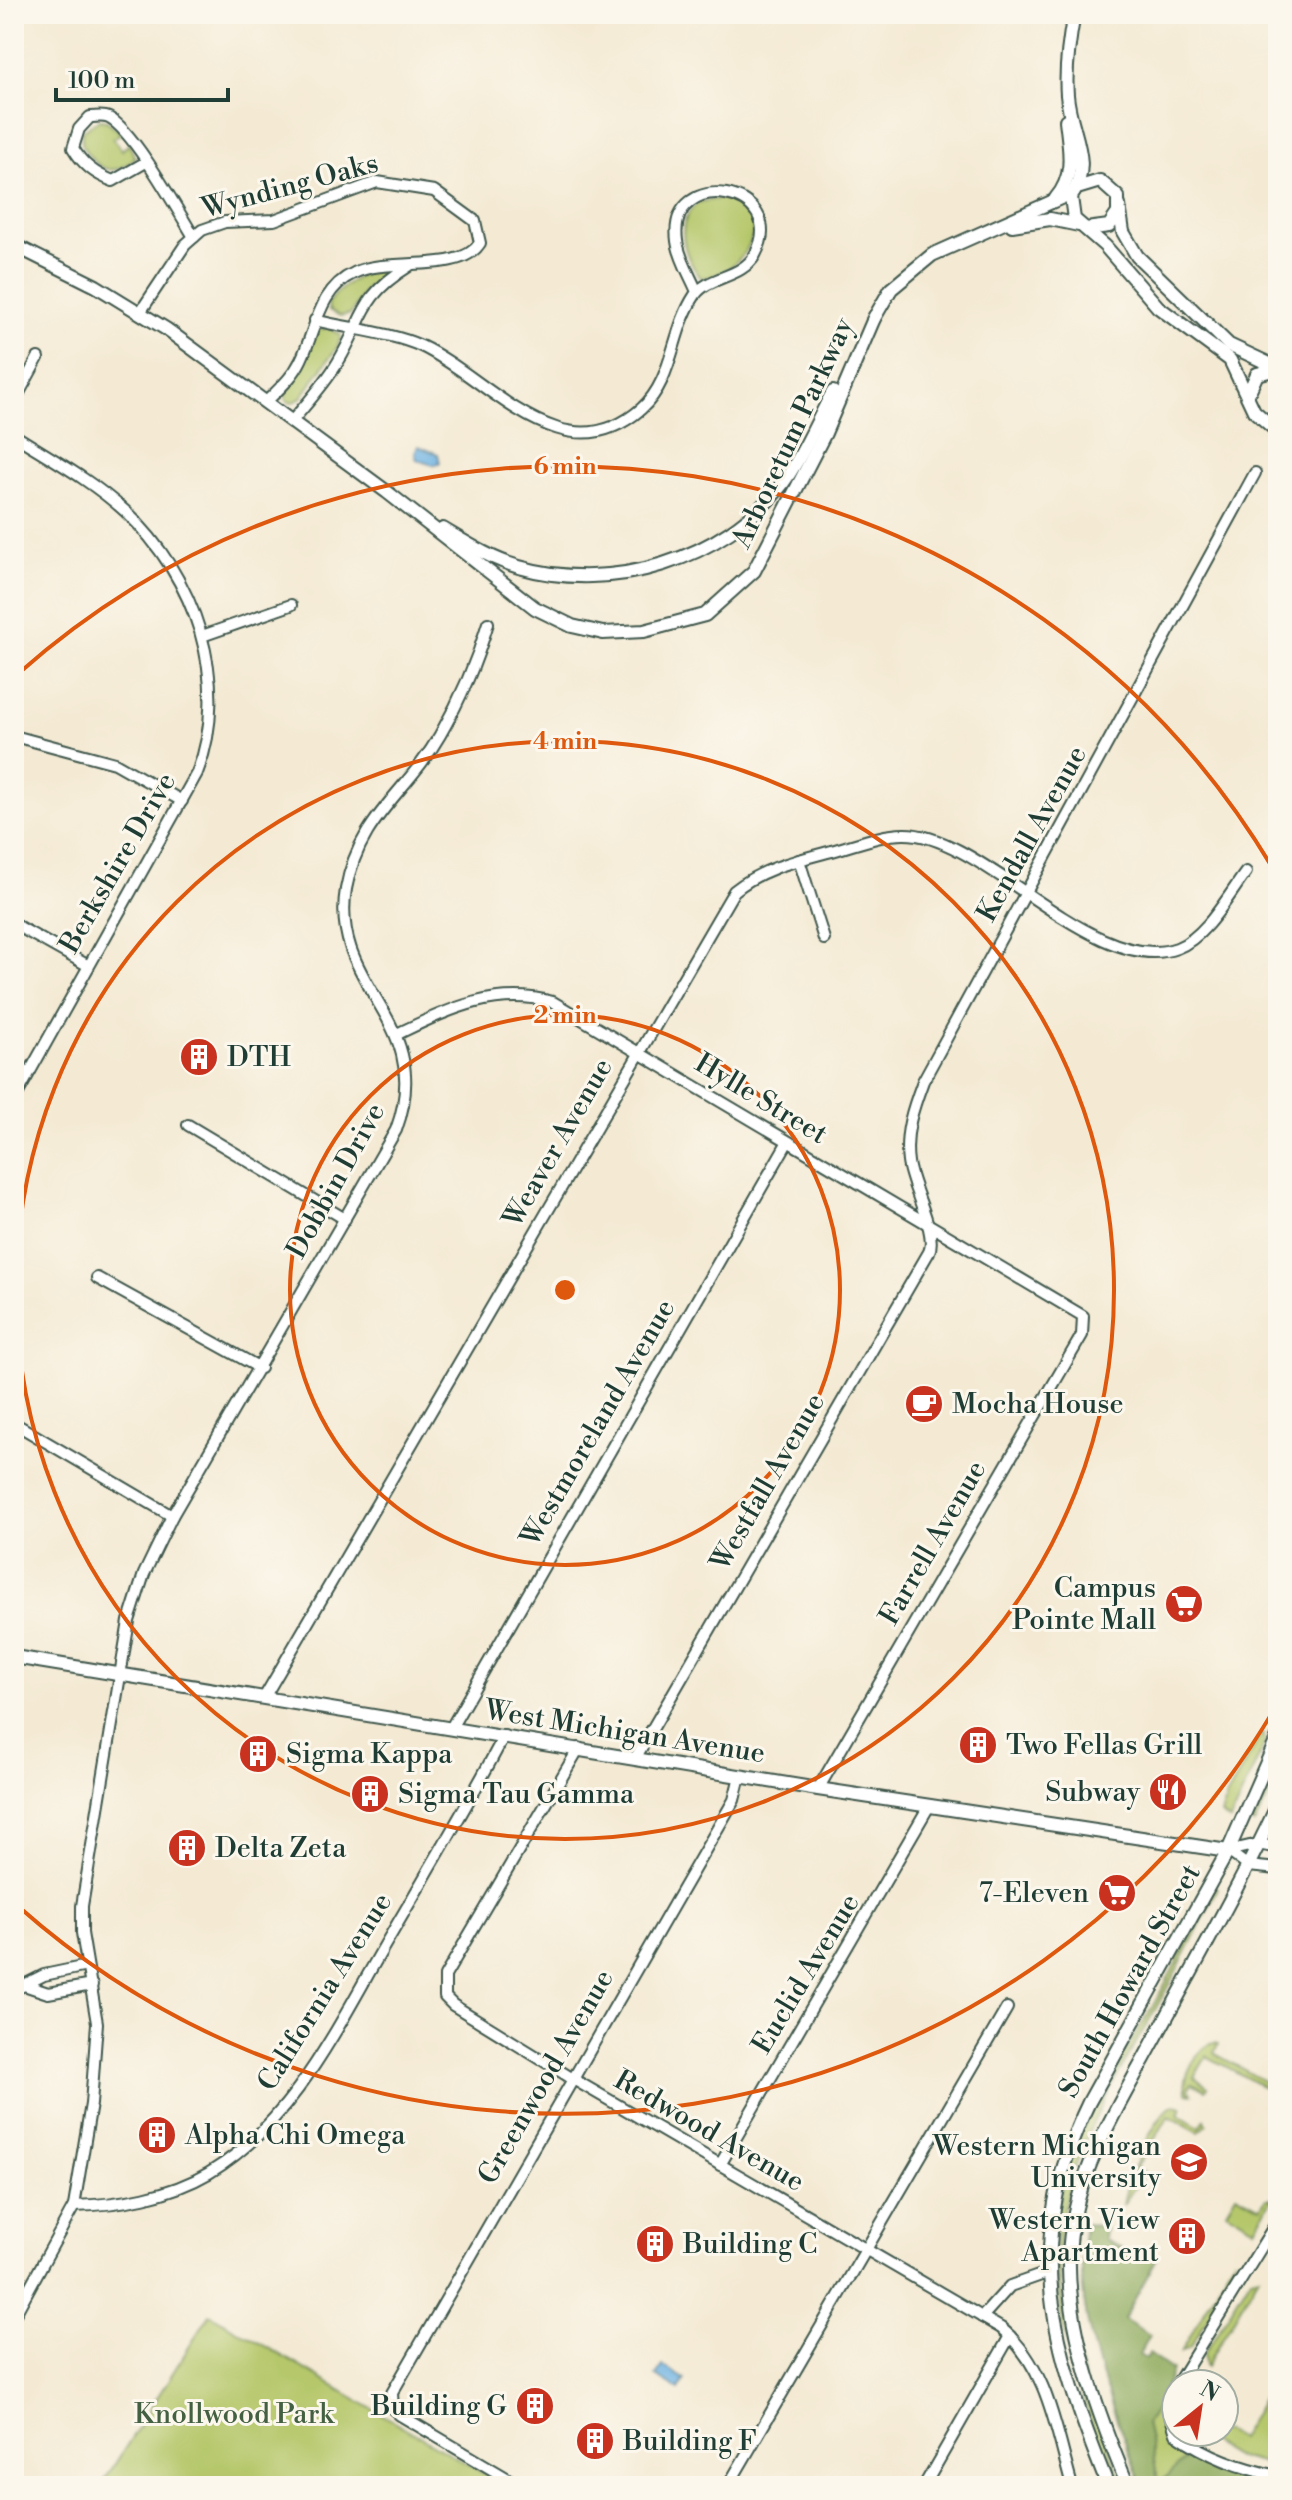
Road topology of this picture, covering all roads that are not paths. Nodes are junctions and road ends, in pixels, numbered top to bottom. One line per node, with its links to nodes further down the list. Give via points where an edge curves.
1 (1074, 14): 2 (street)
2 (1067, 97): 4 (street, via 1082,161); 5 (street, via 1069,175)
3 (146, 162): 3 (street, via 106,116 90,117 79,129 73,148 98,175 113,181); 9 (street)
4 (1076, 190): 5 (street, Arboretum Parkway); 6 (street, via 1100,181 1114,190); 7 (street, via 1070,211)
5 (1049, 203): 8 (street, Arboretum Parkway)
6 (1119, 205): 7 (street, via 1109,226); 18 (street, via 1123,232 1137,256 1222,340)
7 (1083, 227): 8 (street, Arboretum Parkway, via 1050,219); 19 (street, via 1158,307 1230,360)
8 (997, 228): 14 (street, Arboretum Parkway, via 950,245 921,263 891,289)
9 (194, 237): 11 (street, Wynding Oaks, via 225,222 296,214 364,185 407,184 456,204 475,221 480,243 465,258); 13 (street, Wynding Oaks, via 172,260)
10 (14, 245): 13 (street, Arboretum Parkway)
11 (411, 265): 15 (street, Wynding Oaks, via 383,263 351,274 328,294); 16 (street, Wynding Oaks, via 379,285)
12 (697, 292): 12 (street, via 677,243 677,222 691,201 710,192 731,193 750,204 761,224 761,242 752,260 737,272); 16 (street, via 678,328 663,383 641,410 607,429 567,431 534,422 421,346)
13 (141, 311): 21 (street, Arboretum Parkway)
14 (875, 316): 28 (street, Arboretum Parkway, via 783,482 734,528 672,562 598,576 519,567 479,552); 28 (street, Arboretum Parkway, via 825,433 754,571 729,597 694,619 624,634 572,626 535,608)
15 (315, 320): 16 (street); 21 (street, Wynding Oaks, via 292,375)
16 (353, 330): 24 (street, Wynding Oaks, via 327,379)
17 (38, 358): 20 (street)
18 (1278, 368): 19 (street, via 1257,374)
19 (1248, 396): 22 (street)
20 (14, 402)
21 (266, 402): 24 (street, Arboretum Parkway)
22 (1260, 416): 23 (street); 25 (street)
23 (1278, 420)
24 (292, 421): 28 (street, Arboretum Parkway)
25 (1278, 432)
26 (14, 435): 31 (street, Berkshire Drive, via 90,483 152,539)
27 (1255, 473): 36 (street, Kendall Avenue)
28 (387, 492)
29 (291, 605): 31 (street)
30 (488, 623): 40 (street, Dobbin Drive, via 440,736 364,833 346,890 347,934 357,965)
31 (202, 636): 33 (street, Berkshire Drive, via 211,729)
32 (14, 736): 33 (street, via 115,763)
33 (182, 801): 39 (street, Berkshire Drive)
34 (799, 860): 36 (street, Weaver Avenue, via 882,838 917,835 959,851); 38 (street); 41 (street, Weaver Avenue, via 757,875 734,891)
35 (1246, 872): 36 (street, Weaver Avenue, via 1195,937 1163,951 1125,948)
36 (1026, 896): 46 (street, Kendall Avenue, via 923,1081 911,1115 907,1143 912,1183)
37 (14, 924): 39 (street)
38 (824, 939)
39 (87, 965): 42 (street, Berkshire Drive)
40 (397, 1034): 41 (street, Hylle Street, via 461,1004 521,996 553,1002); 45 (street, Dobbin Drive, via 406,1066 406,1102 396,1130)
41 (638, 1053): 44 (street, Hylle Street); 54 (street, Weaver Avenue)
42 (14, 1100)
43 (188, 1125): 45 (street)
44 (787, 1143): 46 (street, Hylle Street); 55 (street, Westmoreland Avenue)
45 (345, 1219): 49 (street, Dobbin Drive)
46 (932, 1228): 48 (street, Hylle Street); 59 (street, Westfall Avenue, via 929,1252)
47 (97, 1278): 49 (street)
48 (1084, 1320): 61 (street, Farrell Avenue, via 1082,1335)
49 (260, 1368): 51 (street, Dobbin Drive)
50 (14, 1423): 51 (street)
51 (172, 1516): 53 (street, Dobbin Drive, via 135,1596)
52 (14, 1657): 53 (street, West Michigan Avenue)
53 (120, 1673): 54 (street, West Michigan Avenue); 69 (street, Dobbin Drive, via 82,1906)
54 (265, 1696): 55 (street, West Michigan Avenue)
55 (451, 1728): 56 (street, West Michigan Avenue)
56 (504, 1736): 58 (street, West Michigan Avenue); 76 (street, California Avenue, via 316,2061 273,2119 232,2157 183,2186 138,2199)
57 (1278, 1737): 66 (street, South Howard Street)
58 (579, 1748): 59 (street, West Michigan Avenue); 74 (street, Redwood Avenue, via 445,1976 445,1997 453,2005)
59 (636, 1757): 60 (street, West Michigan Avenue)
60 (740, 1776): 61 (street, West Michigan Avenue); 74 (street, Greenwood Avenue, via 734,1800)
61 (818, 1789): 63 (street, West Michigan Avenue)
62 (1278, 1804): 64 (street, South Howard Street)
63 (929, 1806): 66 (street, West Michigan Avenue); 75 (street, Euclid Avenue)
64 (1258, 1844): 65 (street, West Michigan Avenue); 66 (street, West Michigan Avenue); 67 (street, South Howard Street)
65 (1278, 1848)
66 (1228, 1851): 67 (street, West Michigan Avenue); 79 (street, South Howard Street, via 1071,2140 1058,2181)
67 (1248, 1866): 68 (street); 91 (street, South Howard Street, via 1092,2157 1072,2225 1073,2316)
68 (1278, 1869)
69 (87, 1966): 70 (street, Dobbin Drive); 71 (street, via 44,1975)
70 (92, 1985): 71 (street, via 48,1993); 76 (street, Dobbin Drive, via 97,2048)
71 (27, 1986): 72 (street)
72 (14, 1990)
73 (1007, 2008): 78 (street)
74 (573, 2079): 75 (street, Redwood Avenue); 86 (street, Greenwood Avenue, via 398,2378 391,2401 400,2415)
75 (720, 2165): 78 (street, Redwood Avenue)
76 (74, 2206): 80 (street)
77 (1278, 2220): 83 (street)
78 (865, 2250): 81 (street, Redwood Avenue); 87 (street)
79 (1047, 2273): 81 (street, via 1010,2286); 90 (street, South Howard Street, via 1063,2355)
80 (14, 2316)
81 (982, 2317): 82 (street, Redwood Avenue)
82 (1010, 2336): 88 (street); 89 (street, Redwood Avenue, via 1030,2360 1045,2392)
83 (1187, 2368)
84 (1200, 2448): 85 (street, via 1244,2470)
85 (1278, 2476)
86 (520, 2486)
87 (728, 2486)
88 (924, 2486)
89 (1072, 2486)
90 (1108, 2486)
91 (1128, 2486)

